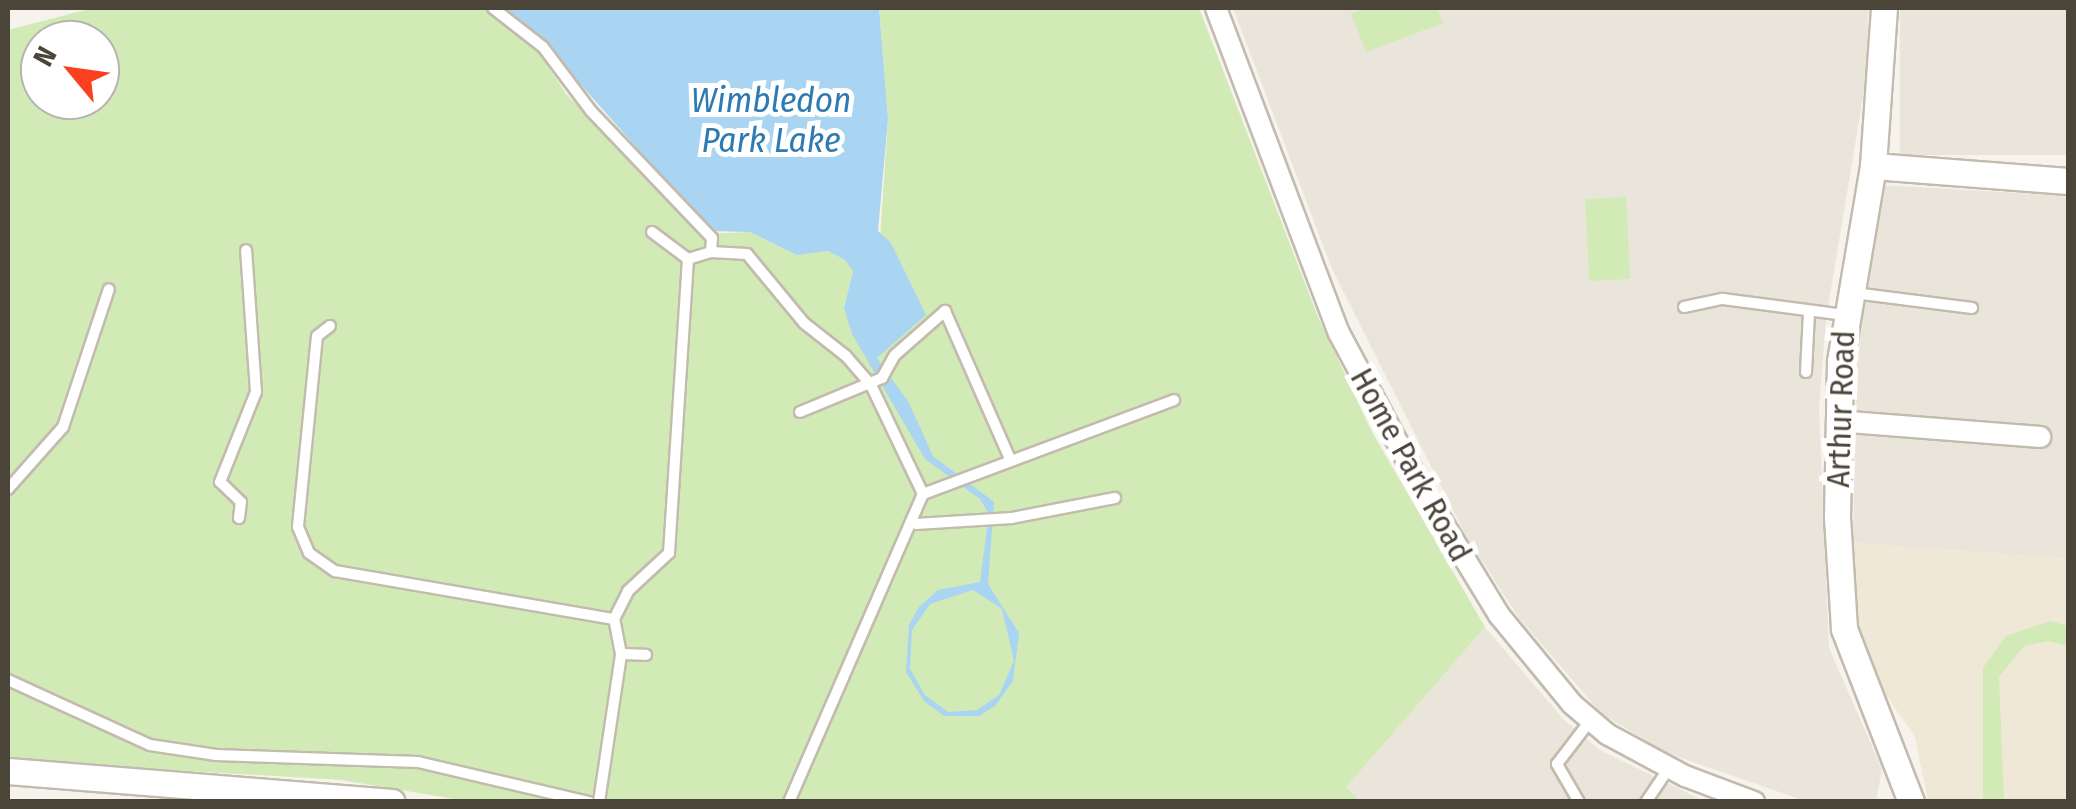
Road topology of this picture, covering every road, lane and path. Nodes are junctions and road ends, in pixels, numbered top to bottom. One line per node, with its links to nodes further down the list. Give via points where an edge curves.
1 (494, 8): 8 (lane, via 543,46 591,110 712,238)
2 (1216, 8): 32 (street, Home Park Road, via 1304,250 1380,411 1499,615)
3 (1884, 8): 4 (street, Arthur Road)
4 (1873, 166): 5 (street); 11 (street, Arthur Road)
5 (2068, 181)
6 (652, 232): 9 (lane)
7 (246, 250): 26 (lane, via 256,392 220,482 240,502)
8 (711, 252): 9 (lane); 17 (lane, via 747,254 804,322)
9 (688, 259): 28 (lane, via 668,553 628,592)
10 (109, 289): 23 (lane, via 62,427)
11 (1846, 304): 13 (lane); 14 (lane); 20 (street, Arthur Road)
12 (1684, 308): 14 (lane, via 1723,300)
13 (1972, 308)
14 (1810, 312): 16 (lane)
15 (330, 326): 28 (lane, via 317,336 299,514 300,539 309,553 343,574)
16 (1806, 372)
17 (871, 385): 19 (lane, via 822,397); 22 (lane, via 945,310); 24 (lane)
18 (1174, 400): 22 (lane)
19 (800, 412)
20 (1837, 421): 21 (street); 43 (street, Arthur Road, via 1844,630)
21 (2040, 437)
22 (1009, 458): 24 (lane)
23 (8, 489)
24 (923, 494): 27 (lane)
25 (1115, 498): 27 (lane)
26 (240, 518)
27 (916, 524): 39 (lane)
28 (614, 619): 29 (lane)
29 (620, 654): 30 (lane); 38 (lane)
30 (646, 655)
31 (8, 680): 37 (lane, via 150,745 216,755 418,762)
32 (1591, 720): 33 (street, Home Park Road); 40 (lane, via 1557,764)
33 (1669, 768): 41 (lane); 42 (street, Home Park Road)
34 (8, 771): 35 (street)
35 (299, 797): 36 (street)
36 (392, 802)
37 (588, 802)
38 (599, 802)
39 (789, 802)
40 (1579, 802)
41 (1646, 802)
42 (1754, 802)
43 (1910, 802)

